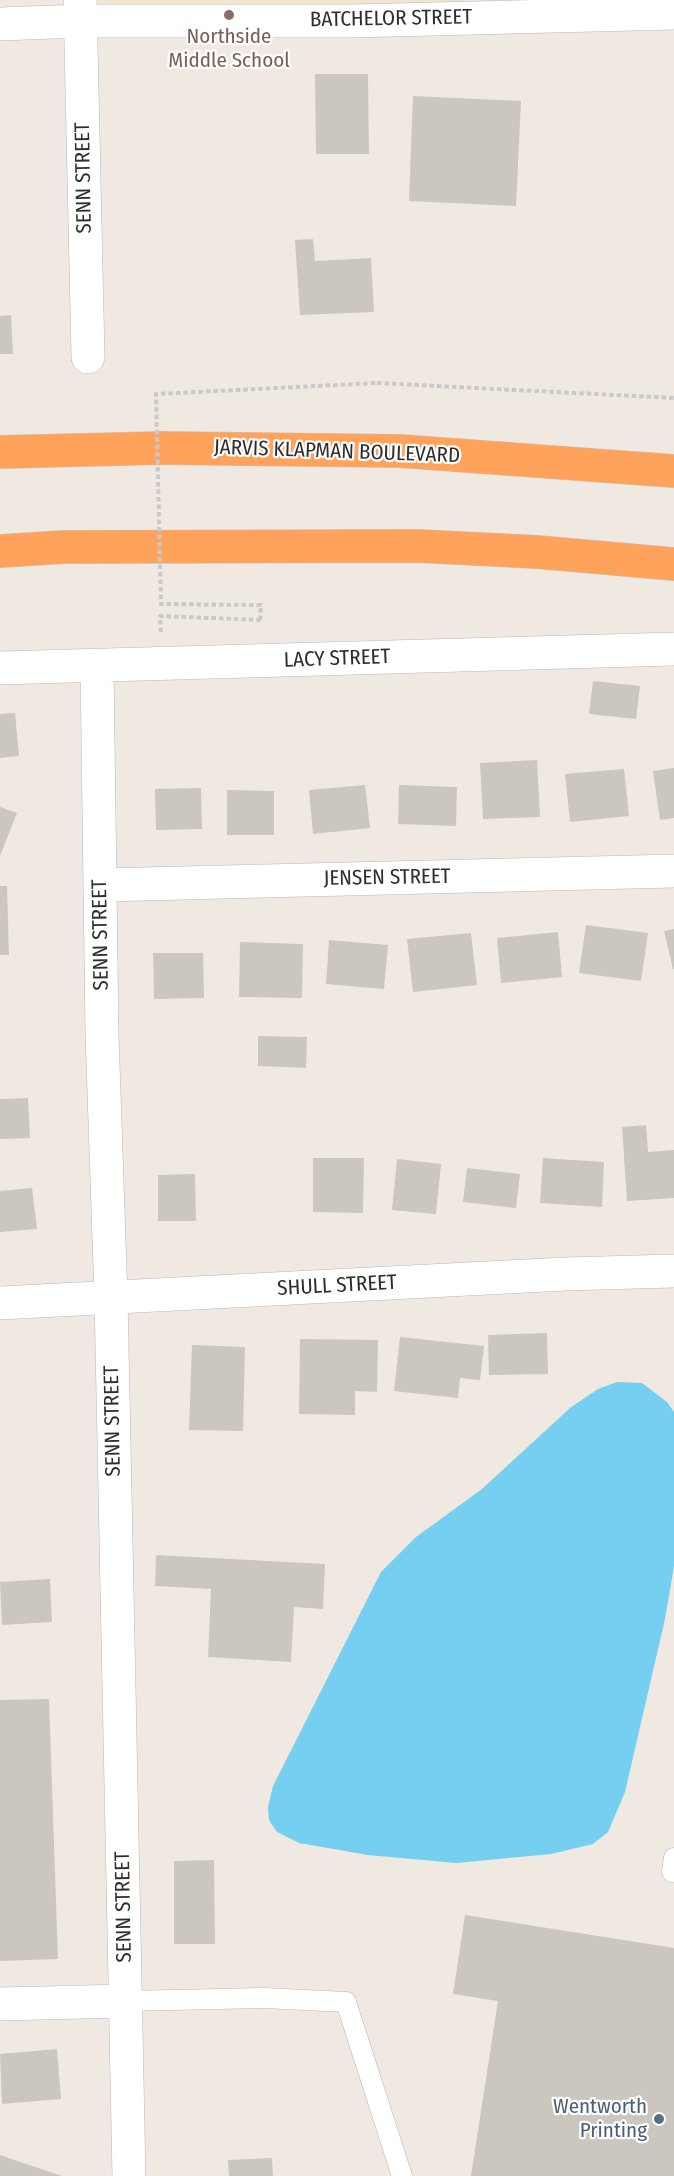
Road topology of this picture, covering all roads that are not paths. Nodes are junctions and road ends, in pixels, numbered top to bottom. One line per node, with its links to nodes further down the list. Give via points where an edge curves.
1 (491, 9): 2 (street, BATCHELOR STREET, via 353,21); 3 (street, BATCHELOR STREET)
2 (80, 10): 4 (street, BATCHELOR STREET); 5 (street, SENN STREET)
3 (674, 13)
4 (0, 24)
5 (88, 357)
6 (0, 452): 7 (highway, JARVIS KLAPMAN BOULEVARD, via 162,448 400,451)
7 (674, 471)
8 (0, 551): 9 (highway, via 64,547 418,546)
9 (674, 564)
10 (674, 649): 11 (street, LACY STREET)
11 (98, 666): 12 (street, LACY STREET); 14 (street, SENN STREET)
12 (0, 668)
13 (674, 871): 14 (street, JENSEN STREET)
14 (101, 885): 16 (street, SENN STREET)
15 (674, 1271): 16 (street, SHULL STREET)
16 (111, 1297): 17 (street, SHULL STREET); 18 (street, SENN STREET)
17 (0, 1303)
18 (126, 2001): 19 (street); 20 (street, SENN STREET); 21 (lane, via 264,1998 346,2002)
19 (0, 2004)
20 (129, 2176)
21 (402, 2176)

